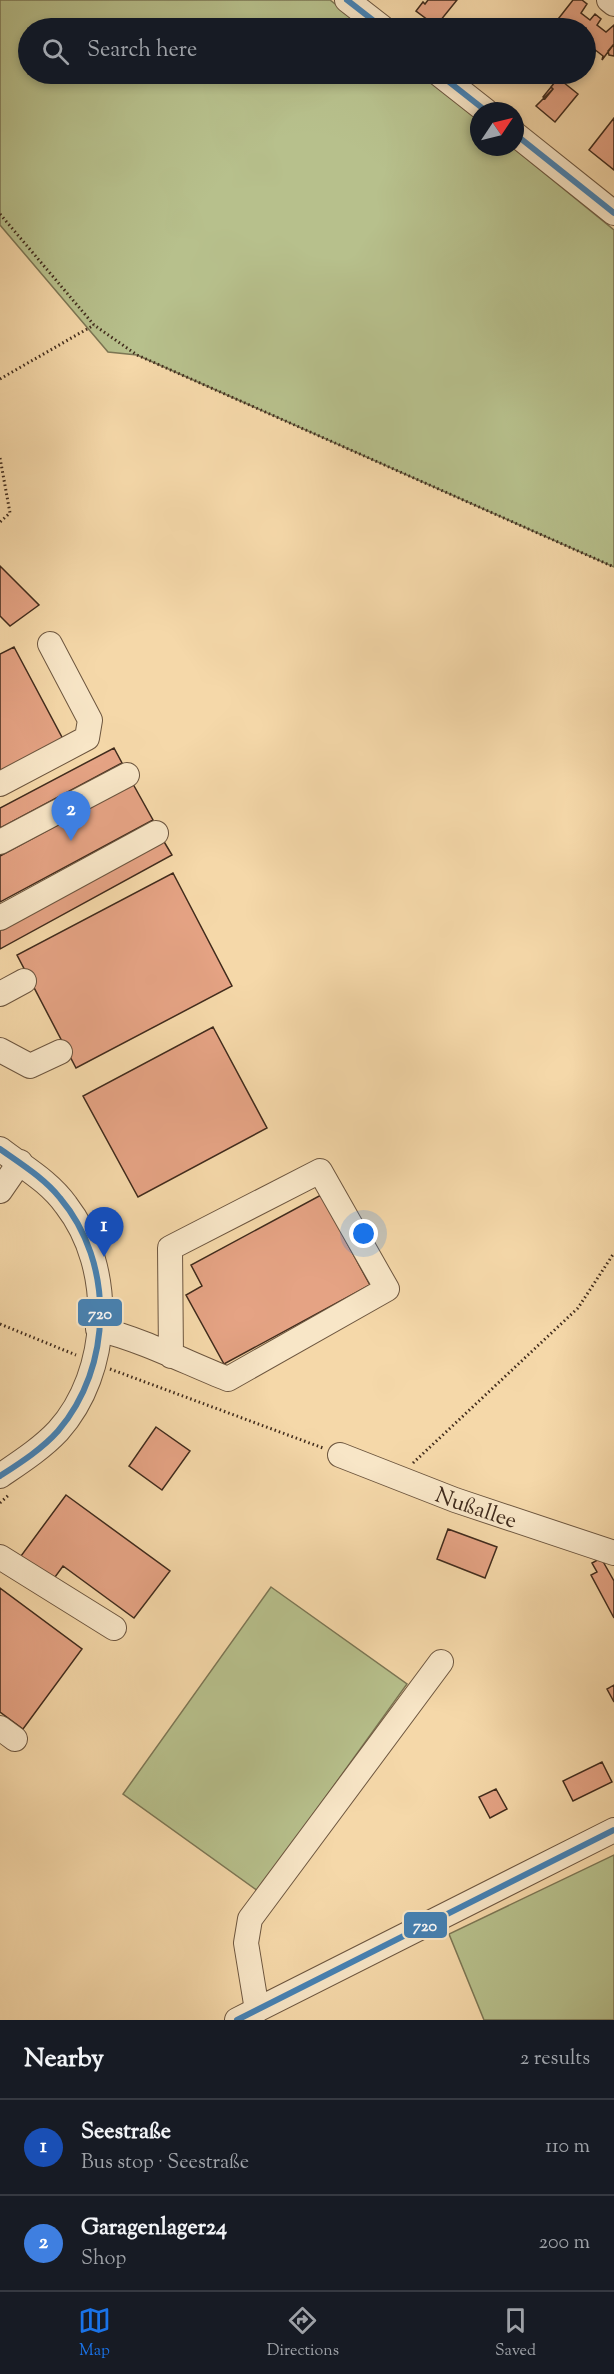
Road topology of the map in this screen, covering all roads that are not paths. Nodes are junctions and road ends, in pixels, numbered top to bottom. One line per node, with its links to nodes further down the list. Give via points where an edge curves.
1 (347, 0): 4 (street)
2 (609, 0): 3 (street)
3 (614, 4)
4 (370, 18)
5 (452, 84): 6 (street)
6 (475, 102)
7 (524, 141): 8 (street)
8 (614, 213)
9 (50, 644): 11 (street, via 90,720 87,738)
10 (127, 775): 13 (street)
11 (0, 784)
12 (156, 833): 14 (street)
13 (0, 842)
14 (0, 918)
15 (24, 981): 16 (street)
16 (0, 994)
17 (0, 1050): 18 (street, via 30,1066)
18 (60, 1052)
19 (0, 1149): 20 (street)
20 (20, 1162): 21 (street); 22 (street, via 66,1204 90,1248)
21 (0, 1191)
22 (109, 1332): 23 (street); 25 (street, via 91,1363 85,1389 57,1431)
23 (171, 1356): 23 (street, via 228,1379 387,1289 320,1172 170,1248)
24 (340, 1455): 26 (street, Nußallee, via 455,1500)
25 (4, 1479)
26 (614, 1553)
27 (0, 1557): 28 (street)
28 (114, 1628)
29 (441, 1662): 31 (street, via 250,1919 246,1943)
30 (614, 1830): 31 (street)
31 (247, 2015)

